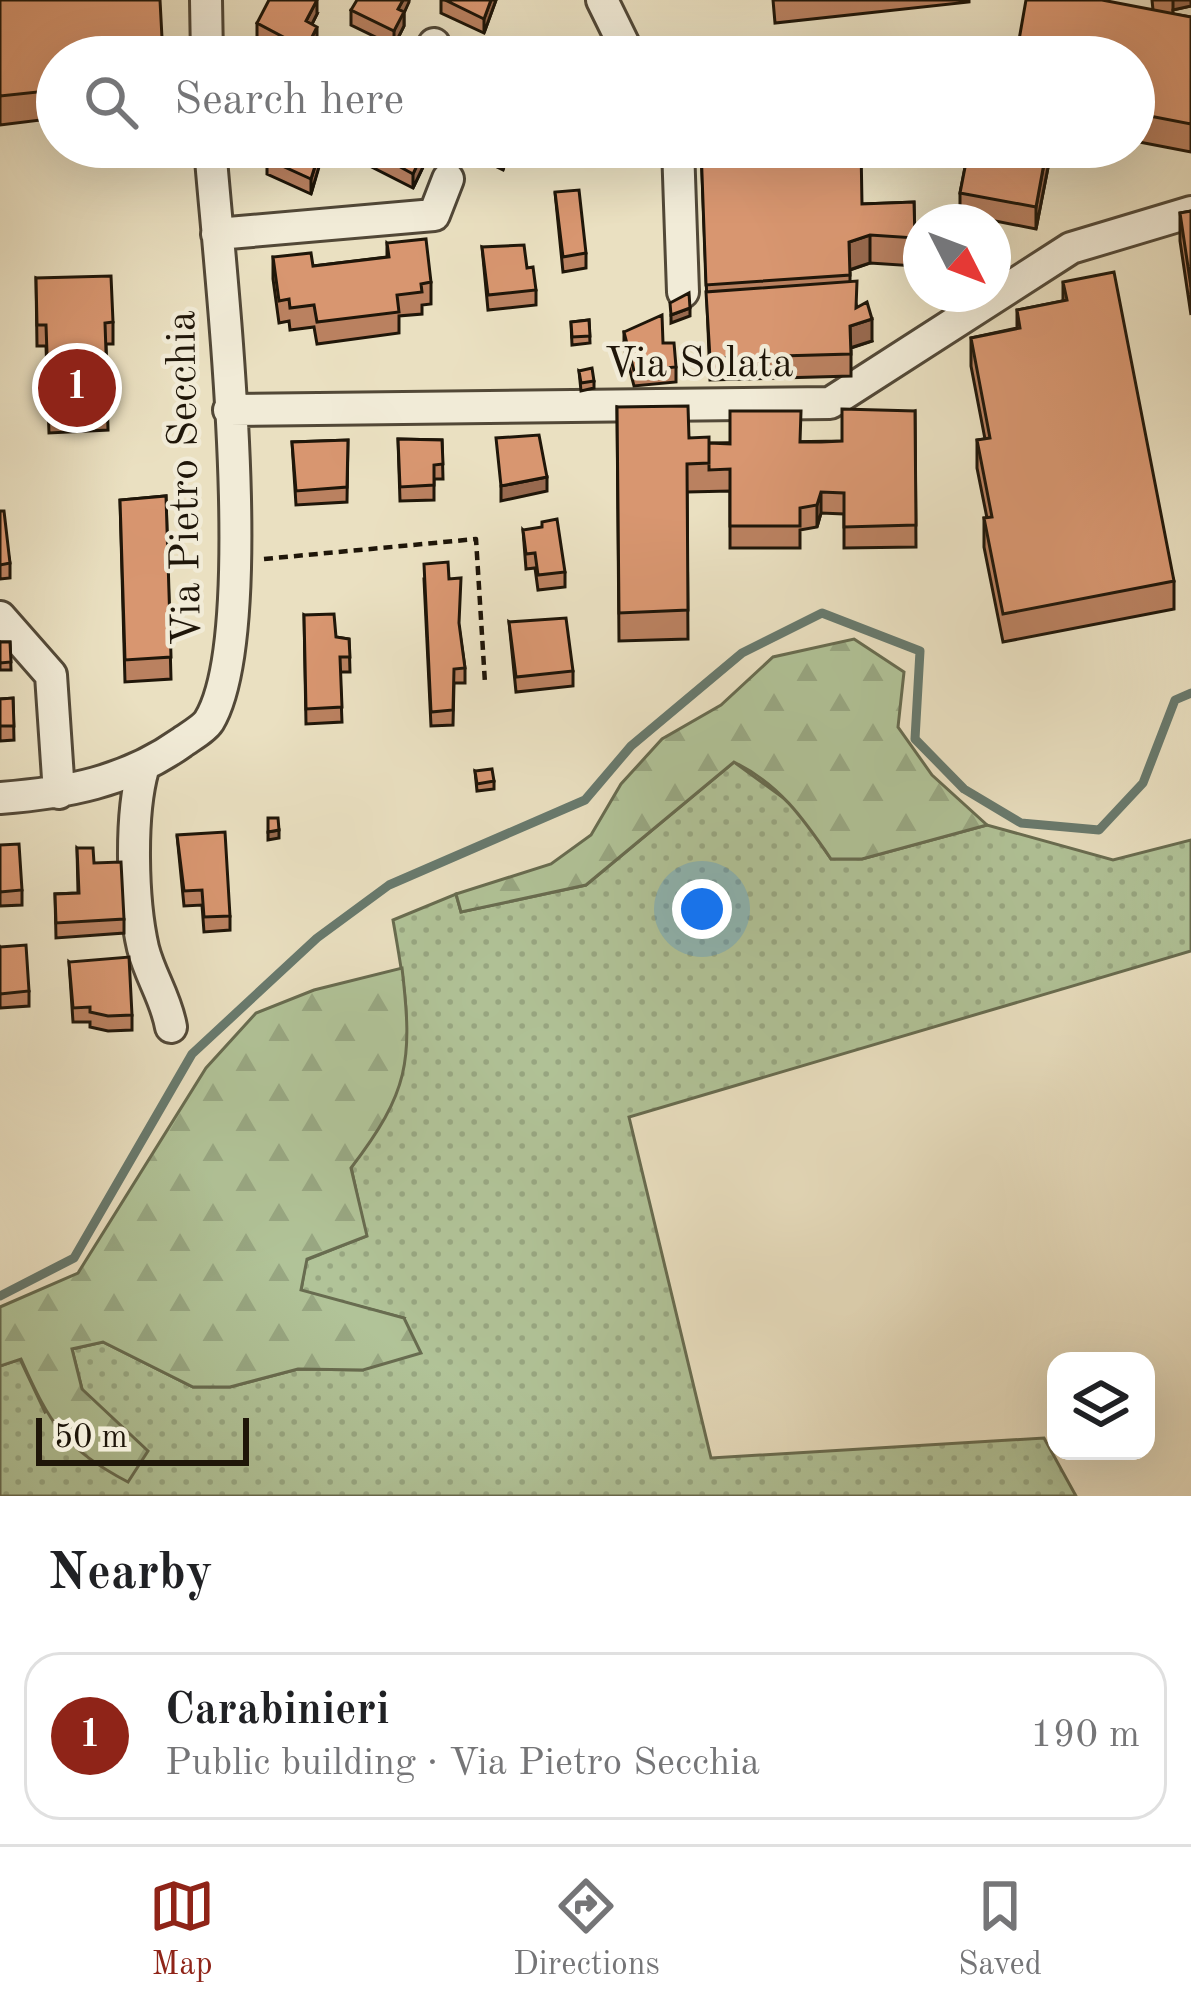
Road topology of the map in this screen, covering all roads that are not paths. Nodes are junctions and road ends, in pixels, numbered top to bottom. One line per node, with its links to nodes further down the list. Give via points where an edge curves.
1 (206, 0): 3 (street)
2 (602, 0): 4 (street)
3 (207, 36)
4 (620, 36)
5 (212, 168): 9 (street, Via Pietro Secchia)
6 (679, 168): 10 (street)
7 (448, 179): 9 (street, via 434,215)
8 (1191, 212): 11 (street, Via Solata, via 1071,248 830,404)
9 (217, 234): 11 (street, Via Pietro Secchia)
10 (683, 292)
11 (229, 410): 13 (street, Via Pietro Secchia, via 233,648 208,723)
12 (0, 616): 14 (street, via 51,675)
13 (143, 769): 14 (street, Via Pietro Secchia); 16 (street, via 133,803 143,949)
14 (59, 793): 15 (street, Via Pietro Secchia)
15 (0, 797)
16 (171, 1028)

